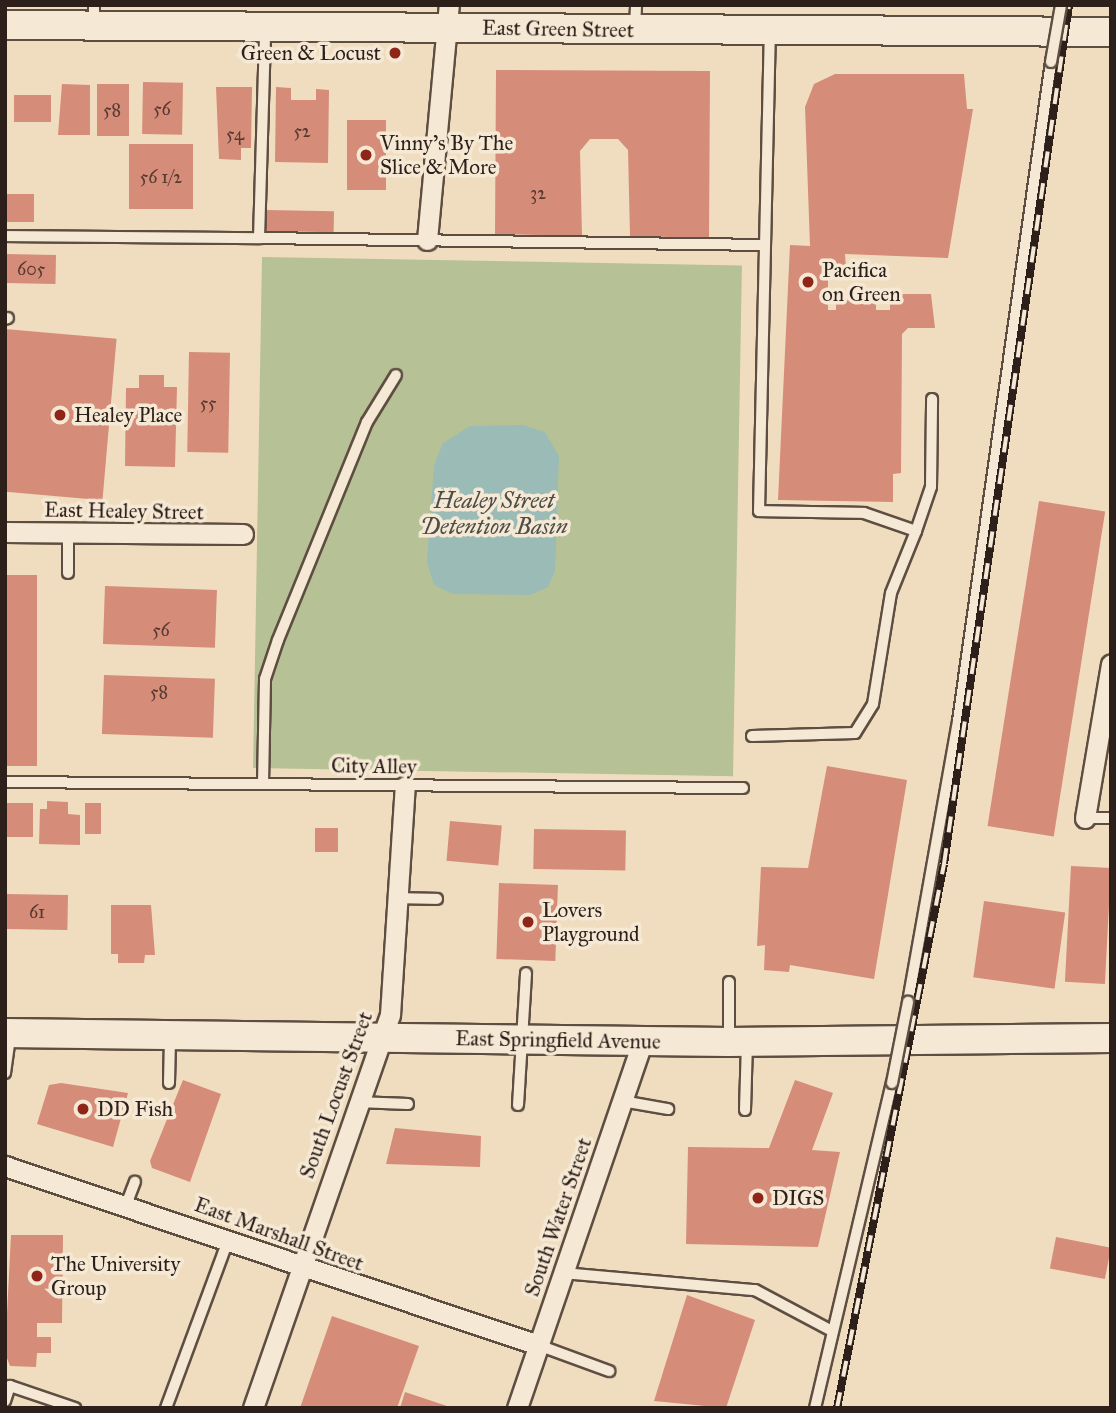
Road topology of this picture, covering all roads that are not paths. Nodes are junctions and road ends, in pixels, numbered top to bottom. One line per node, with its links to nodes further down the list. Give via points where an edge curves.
1 (1061, 5): 53 (lane, bridge, via 958,721 892,1083)
2 (94, 15): 5 (street, East Green Street); 6 (street, East Green Street)
3 (448, 16): 4 (street, East Green Street); 6 (street, East Green Street); 11 (street)
4 (635, 18): 7 (street, East Green Street)
5 (5, 25)
6 (265, 26): 10 (lane)
7 (770, 31): 8 (street, East Green Street); 12 (lane)
8 (1111, 32)
9 (5, 236): 10 (lane)
10 (259, 238): 11 (lane)
11 (427, 240): 12 (lane)
12 (764, 245): 15 (lane, via 759,511 864,513)
13 (396, 375): 23 (lane, via 367,422 265,679)
14 (932, 399): 15 (lane, via 931,487)
15 (916, 531): 21 (lane, via 891,593 873,704 855,733)
16 (5, 532): 17 (street, East Healey Street)
17 (68, 533): 18 (street, East Healey Street); 19 (lane)
18 (243, 534)
19 (68, 573)
20 (1111, 664): 26 (street)
21 (752, 736)
22 (5, 782): 23 (lane, City Alley)
23 (263, 784): 24 (lane, City Alley)
24 (405, 786): 25 (lane, City Alley); 28 (street, South Locust Street)
25 (743, 788)
26 (1085, 818): 27 (lane)
27 (1111, 818)
28 (396, 898): 29 (lane); 34 (street, South Locust Street, via 390,1015)
29 (437, 900)
30 (526, 973): 36 (lane)
31 (729, 982): 38 (lane)
32 (8, 1033): 33 (street, East Springfield Avenue); 39 (lane)
33 (170, 1035): 34 (street, East Springfield Avenue); 40 (lane)
34 (382, 1038): 36 (street, East Springfield Avenue); 42 (street, South Locust Street)
35 (1111, 1038): 38 (street, East Springfield Avenue)
36 (522, 1039): 37 (street, East Springfield Avenue); 44 (lane)
37 (643, 1041): 38 (street, East Springfield Avenue); 41 (street, South Water Street)
38 (738, 1042): 46 (lane)
39 (5, 1073)
40 (169, 1083)
41 (622, 1101): 45 (lane); 52 (street, South Water Street)
42 (357, 1102): 43 (lane); 51 (street, South Locust Street)
43 (408, 1104)
44 (518, 1105)
45 (668, 1109)
46 (745, 1110)
47 (5, 1166): 49 (street, East Marshall Street)
48 (135, 1182): 49 (lane)
49 (127, 1205): 50 (street, East Marshall Street)
50 (228, 1240): 51 (street, East Marshall Street); 58 (lane)
51 (301, 1266): 54 (street, East Marshall Street); 59 (street, South Locust Street)
52 (562, 1273): 53 (lane, via 755,1290); 54 (street, South Water Street)
53 (832, 1331): 61 (lane)
54 (538, 1345): 55 (lane); 60 (street, South Water Street)
55 (609, 1371)
56 (5, 1401): 57 (lane, via 10,1386)
57 (75, 1408)
58 (166, 1408)
59 (253, 1408)
60 (517, 1408)
61 (815, 1408)

